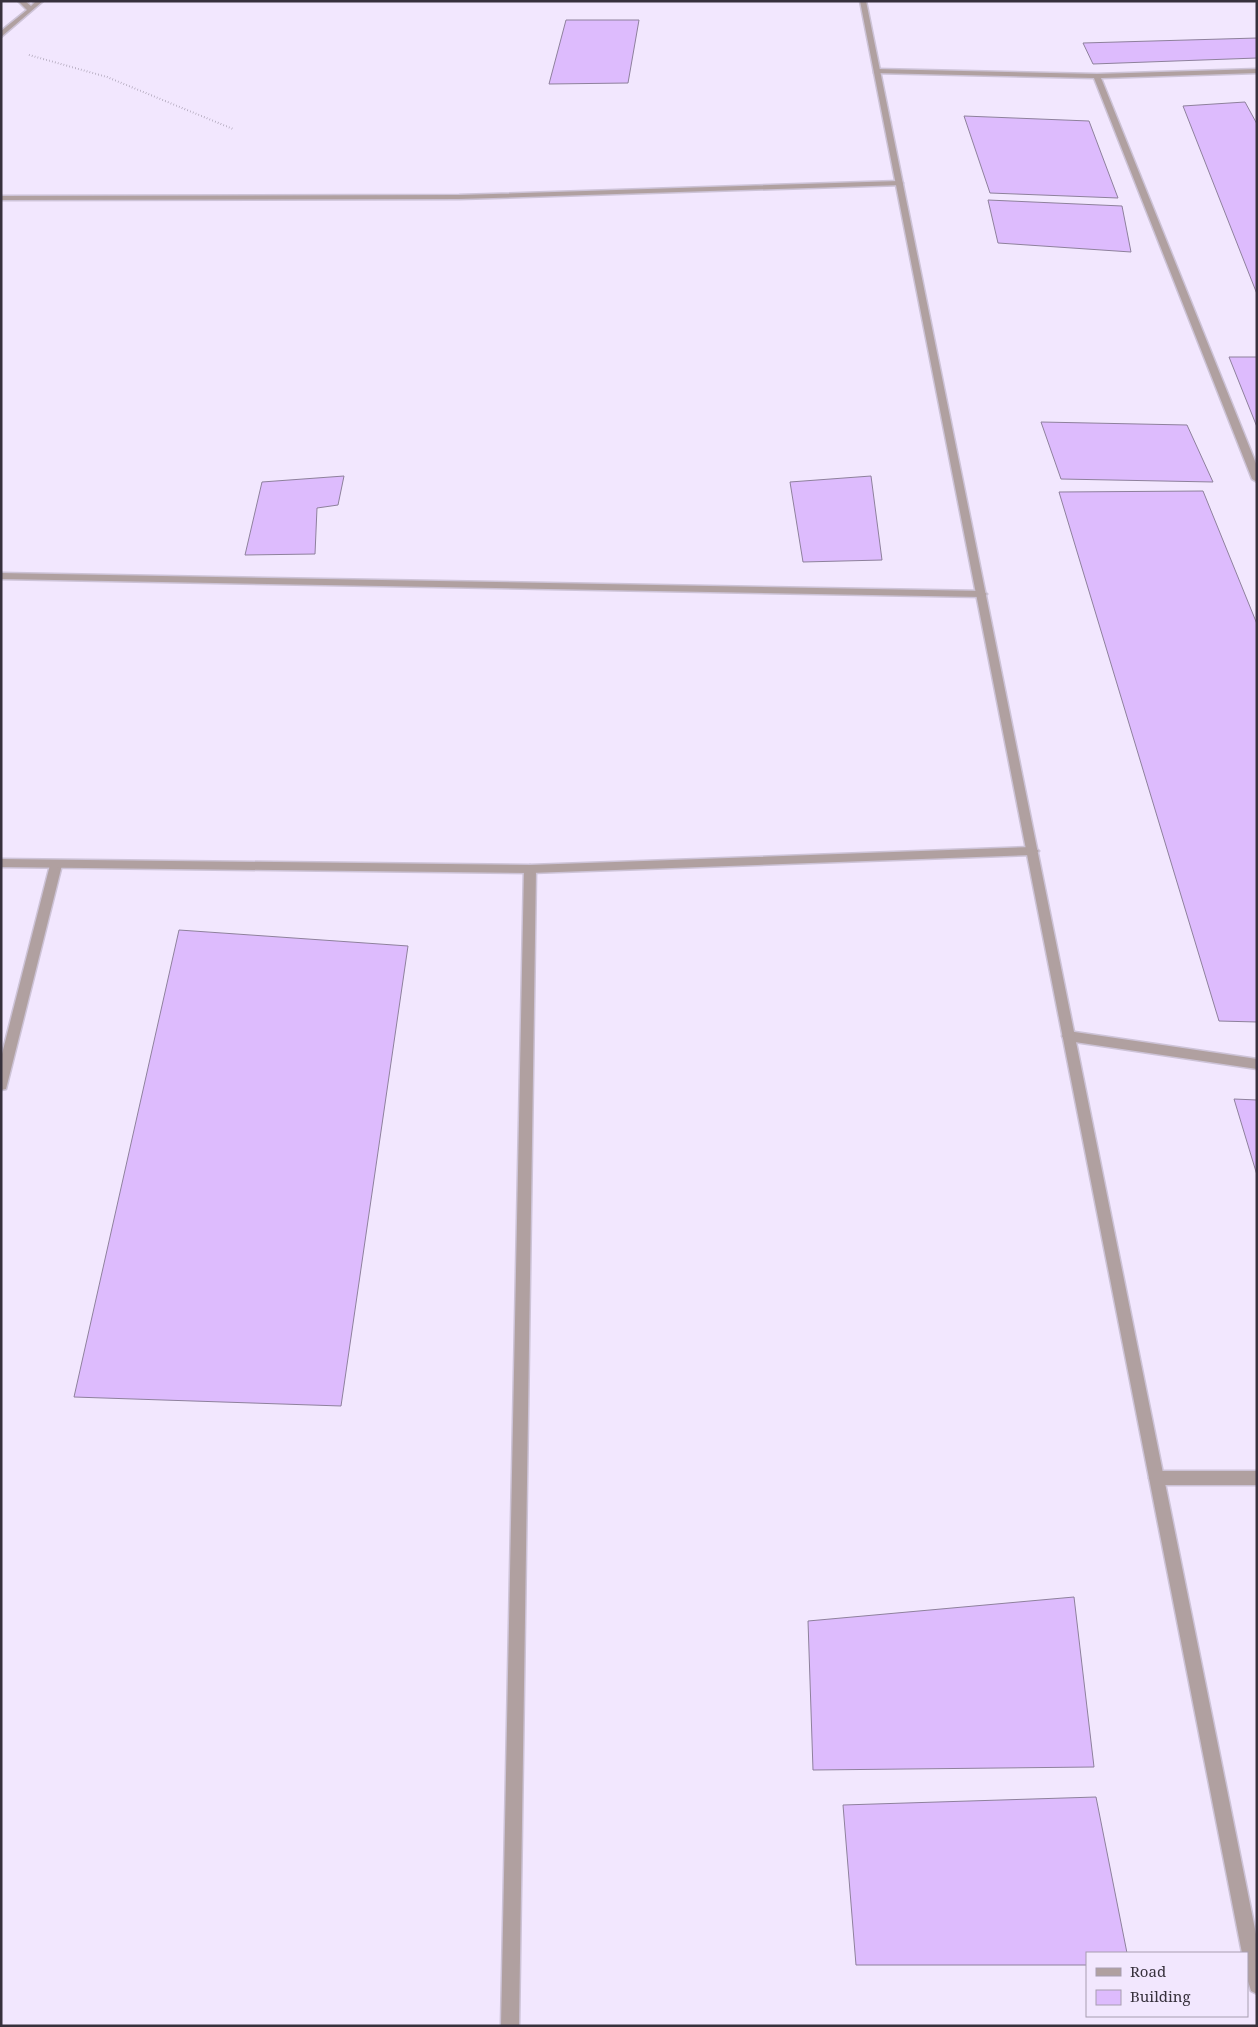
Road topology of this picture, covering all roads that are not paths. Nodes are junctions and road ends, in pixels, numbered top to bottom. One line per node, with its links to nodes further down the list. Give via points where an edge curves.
1 (20, 1): 4 (street)
2 (40, 1): 4 (street)
3 (863, 1): 6 (street)
4 (31, 10): 5 (street)
5 (1, 35)
6 (877, 71): 8 (street); 9 (street)
7 (1257, 71): 8 (street)
8 (1097, 76): 11 (street)
9 (900, 183): 10 (street, via 459,197); 13 (street)
10 (1, 198)
11 (1257, 479)
12 (1, 576): 13 (street)
13 (982, 594): 14 (street)
14 (1033, 851): 17 (street); 18 (street)
15 (1, 864): 16 (street)
16 (56, 865): 17 (street); 20 (street)
17 (530, 869): 24 (street)
18 (1068, 1036): 19 (street); 21 (street)
19 (1257, 1064)
20 (1, 1085)
21 (1157, 1478): 22 (street); 23 (street)
22 (1257, 1478)
23 (1257, 1985)
24 (510, 2026)

